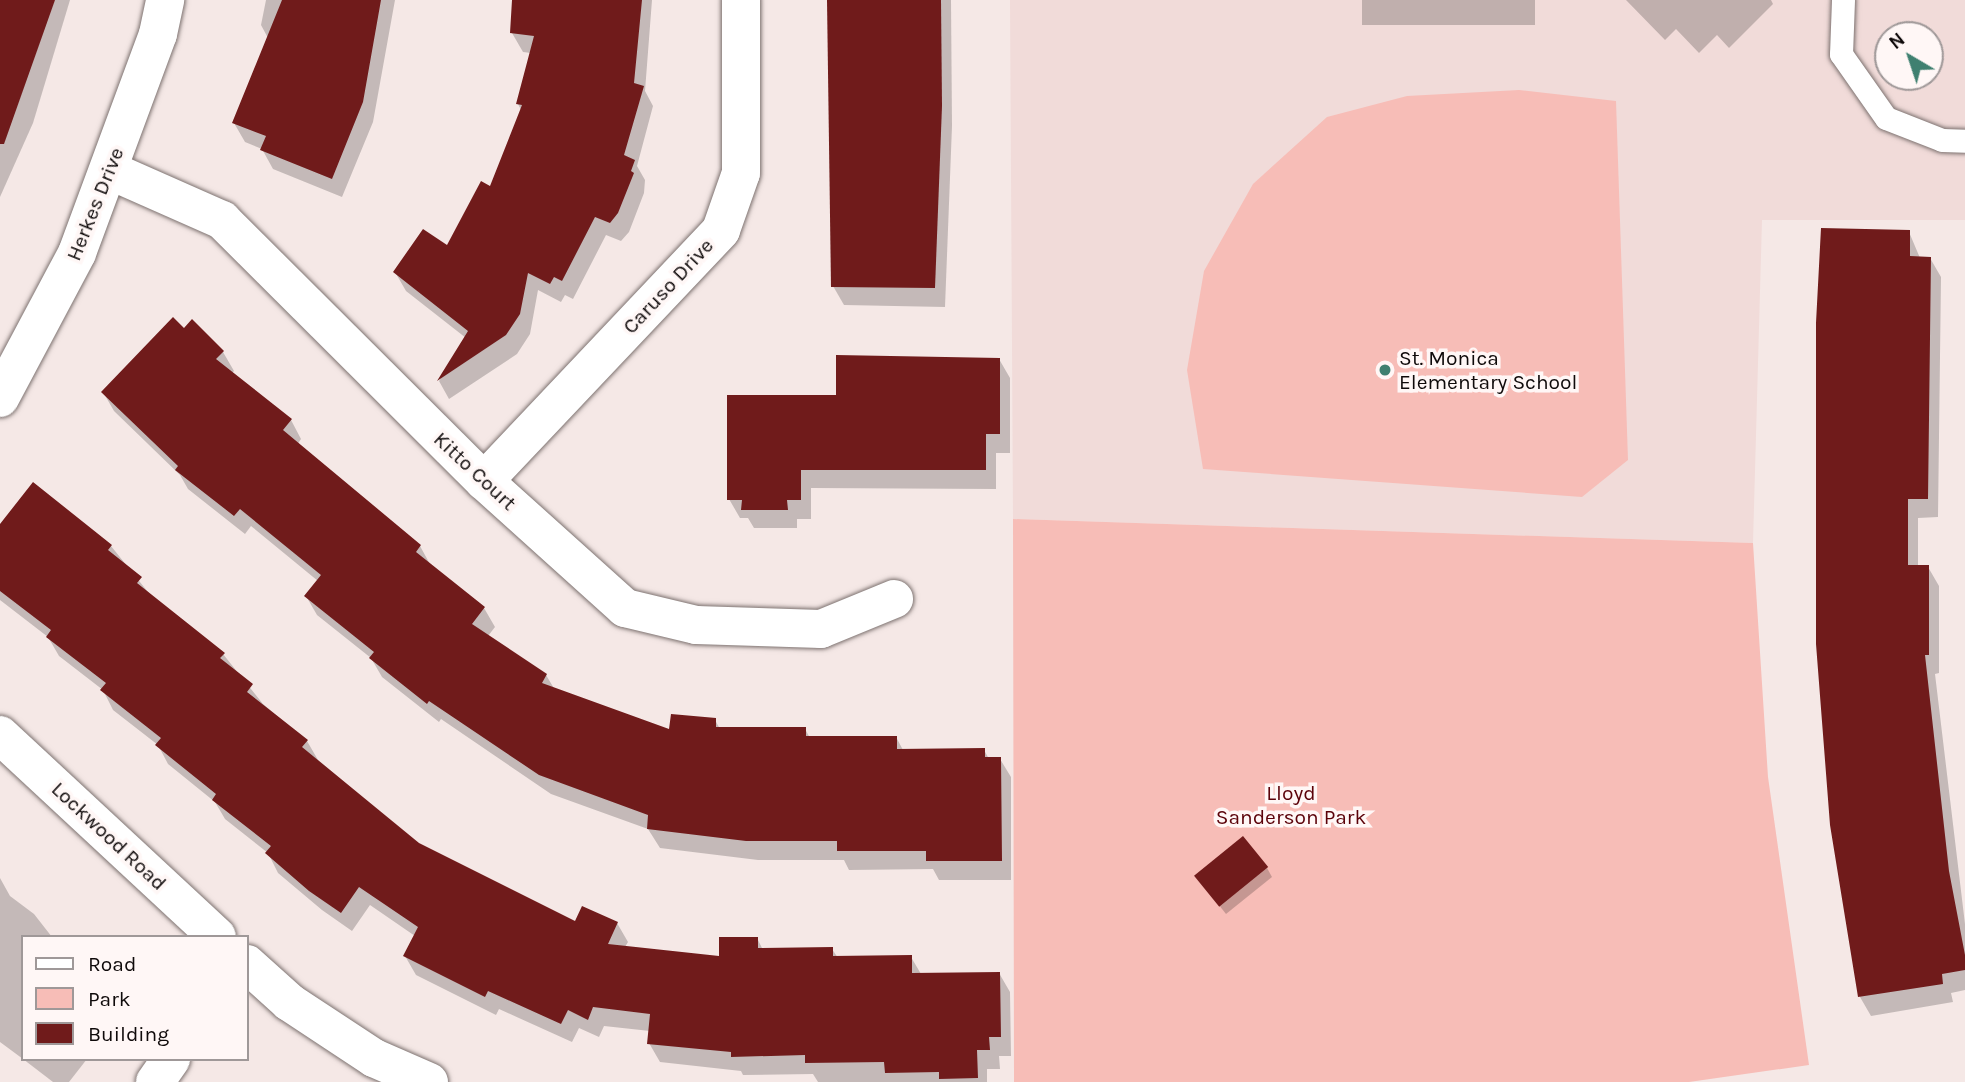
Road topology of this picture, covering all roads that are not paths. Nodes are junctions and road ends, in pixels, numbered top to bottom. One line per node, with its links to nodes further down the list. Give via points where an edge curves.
1 (165, 0): 5 (street, Herkes Drive, via 158,34)
2 (741, 0): 7 (street, Caruso Drive, via 741,173 721,230)
3 (1843, 0): 4 (lane, via 1841,54 1886,118 1942,140)
4 (1965, 141)
5 (109, 170): 6 (street, Herkes Drive, via 77,253); 7 (street, Kitto Court, via 222,220)
6 (0, 398)
7 (484, 481): 8 (street, Kitto Court, via 625,608 696,625 821,629)
8 (894, 599)
9 (0, 735): 10 (street, Lockwood Road)
10 (215, 935)
11 (248, 965): 14 (street, via 289,1002 363,1051)
12 (171, 1061): 13 (street)
13 (155, 1082)
14 (429, 1082)

